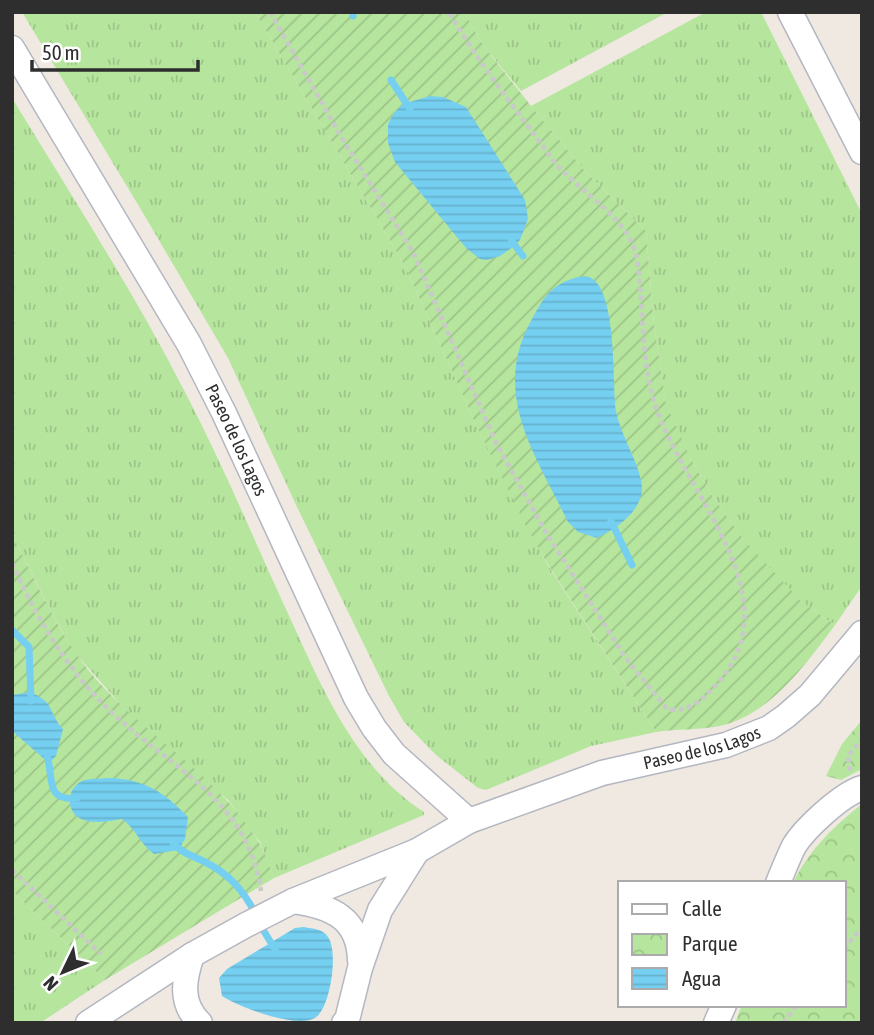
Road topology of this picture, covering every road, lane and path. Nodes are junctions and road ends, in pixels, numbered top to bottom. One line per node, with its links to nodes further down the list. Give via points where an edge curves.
1 (270, 12): 2 (path, via 413,252 496,443 579,588 667,709 692,706 727,672 741,647 743,589 659,419 651,390 633,242 622,224 556,163)
2 (449, 12)
3 (790, 12): 5 (street)
4 (12, 48): 10 (street, Paseo de los Lagos, via 189,344 356,698 394,754)
5 (862, 152)
6 (12, 564): 14 (path, via 26,595 78,676 133,732 225,809 250,847)
7 (862, 633): 10 (street, Paseo de los Lagos, via 810,695 769,728 726,745 602,773)
8 (862, 739): 9 (path, via 848,756)
9 (860, 788): 13 (street, via 831,807 795,845)
10 (469, 821): 11 (street, Paseo de los Lagos)
11 (417, 850): 15 (street, Paseo de los Lagos); 20 (street, Paseo de los Lagos, via 380,910)
12 (12, 870): 18 (path)
13 (779, 881)
14 (261, 892)
15 (293, 901): 19 (street, Paseo de los Lagos); 20 (street, Paseo de los Lagos, via 315,904 347,922 355,931)
16 (862, 927): 17 (path)
17 (846, 947)
18 (101, 954)
19 (192, 955): 24 (street, Paseo de los Lagos); 25 (street, via 184,995)
20 (360, 968): 23 (street, Paseo de los Lagos)
21 (723, 1007): 26 (street)
22 (795, 1007): 27 (path)
23 (347, 1022)
24 (88, 1023)
25 (200, 1023)
26 (716, 1023)
27 (783, 1023)

